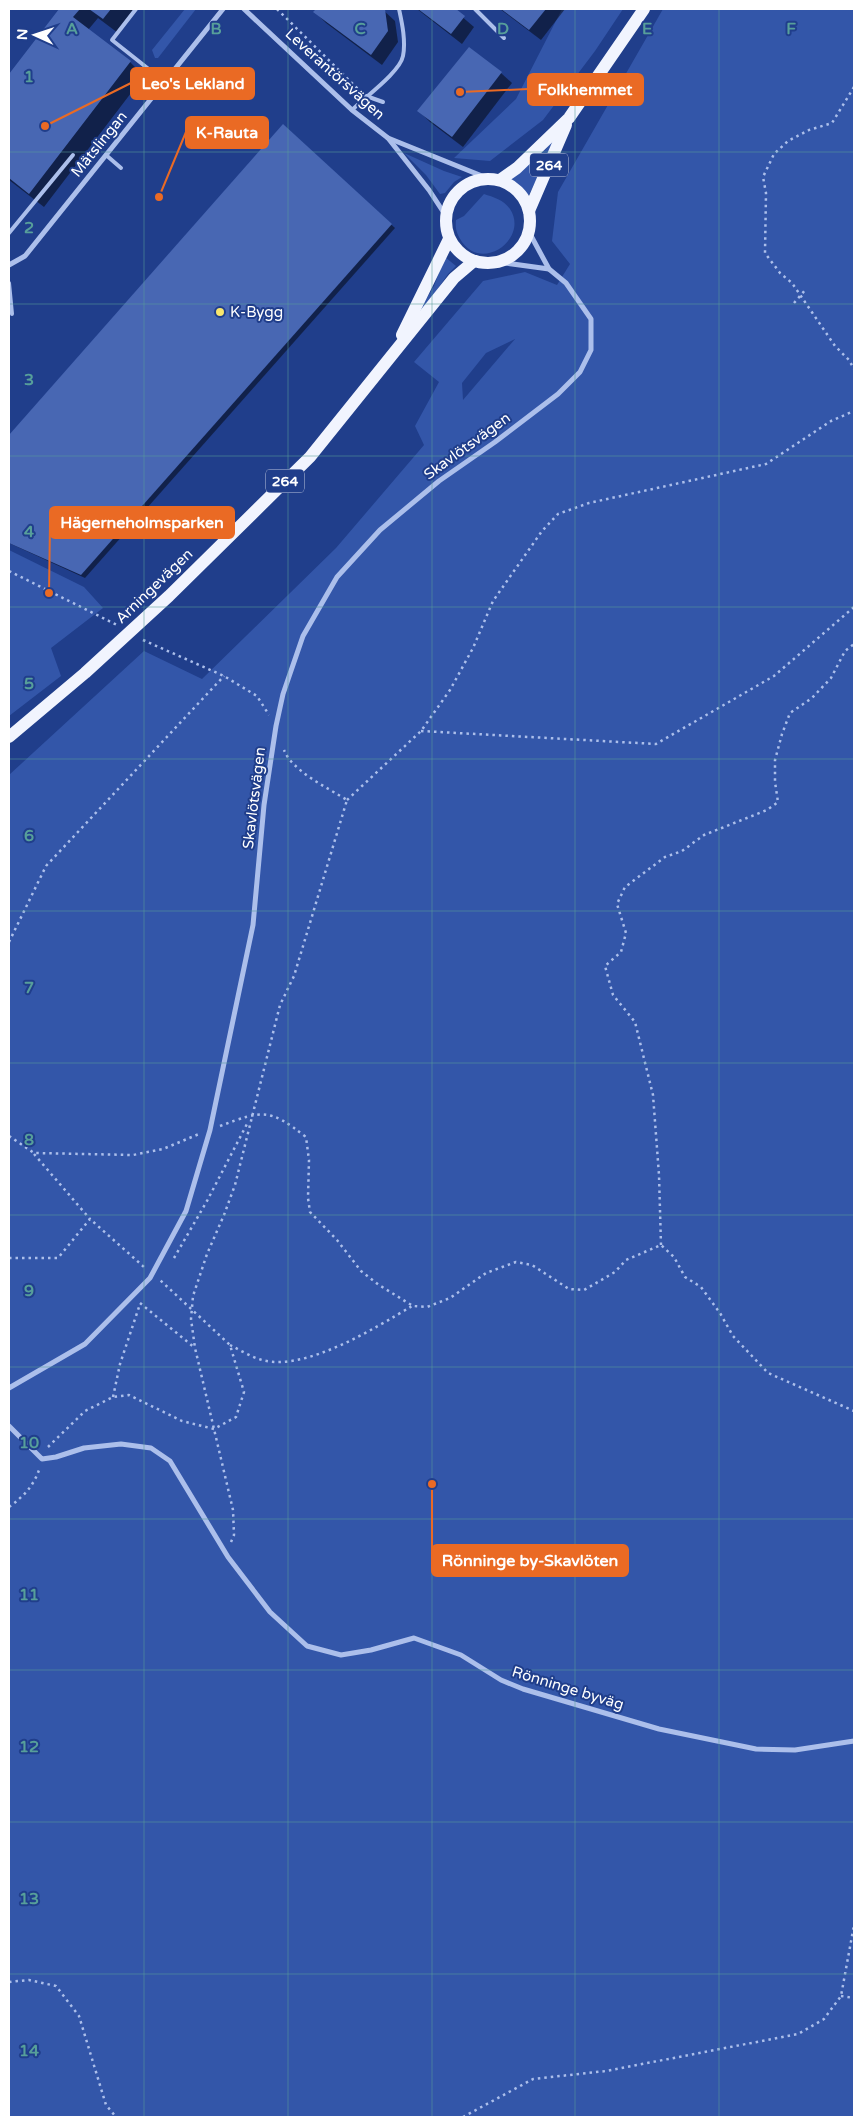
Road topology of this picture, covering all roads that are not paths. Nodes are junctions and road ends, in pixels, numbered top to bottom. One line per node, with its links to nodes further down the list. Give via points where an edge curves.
1 (136, 9): 8 (lane, via 112,40)
2 (222, 9): 8 (street, Mätslingan)
3 (244, 9): 11 (street, Leverantörsvägen)
4 (399, 9): 9 (lane, via 403,57 390,77)
5 (475, 9): 7 (lane)
6 (644, 9): 12 (main road, 264)
7 (504, 38)
8 (165, 82): 15 (street, Mätslingan)
9 (366, 96): 10 (lane); 11 (lane)
10 (383, 102)
11 (352, 110): 13 (street, Leverantörsvägen)
12 (569, 118): 17 (main road, 264, via 517,168); 18 (main road, 264)
13 (388, 138): 17 (street, Leverantörsvägen); 19 (street, Leverantörsvägen)
14 (73, 155): 21 (lane)
15 (106, 155): 16 (lane); 25 (street, Mätslingan, via 25,256)
16 (121, 168)
17 (493, 179): 18 (main road, 264, via 518,191); 19 (main road, 264, via 473,181 460,189 450,201)
18 (529, 211): 20 (main road, 264)
19 (446, 216): 22 (main road)
20 (529, 232): 24 (main road, via 517,252); 26 (street, Skavlötsvägen)
21 (9, 233)
22 (449, 239): 23 (main road, via 460,253); 29 (main road, Arningevägen / 264)
23 (474, 261): 24 (main road); 29 (main road, Arningevägen / 264, via 454,278)
24 (498, 262): 26 (street)
25 (9, 265)
26 (549, 269): 31 (street, Skavlötsvägen, via 566,282 591,319 591,350 580,372 558,394 439,481 380,530 337,578 303,636 276,726 264,805 253,925 210,1130 186,1212 150,1278 85,1344)
27 (9, 283): 28 (lane)
28 (12, 314)
29 (391, 358): 30 (main road, Arningevägen / 264, via 303,464 169,596)
30 (9, 737)
31 (9, 1388)
32 (9, 1426): 33 (street, Rönninge byväg, via 42,1459 84,1448 121,1444 151,1448 170,1461 226,1554 270,1612 307,1646 342,1655 414,1638 461,1655 501,1680 523,1689 659,1729 756,1749 795,1750)
33 (854, 1741)

